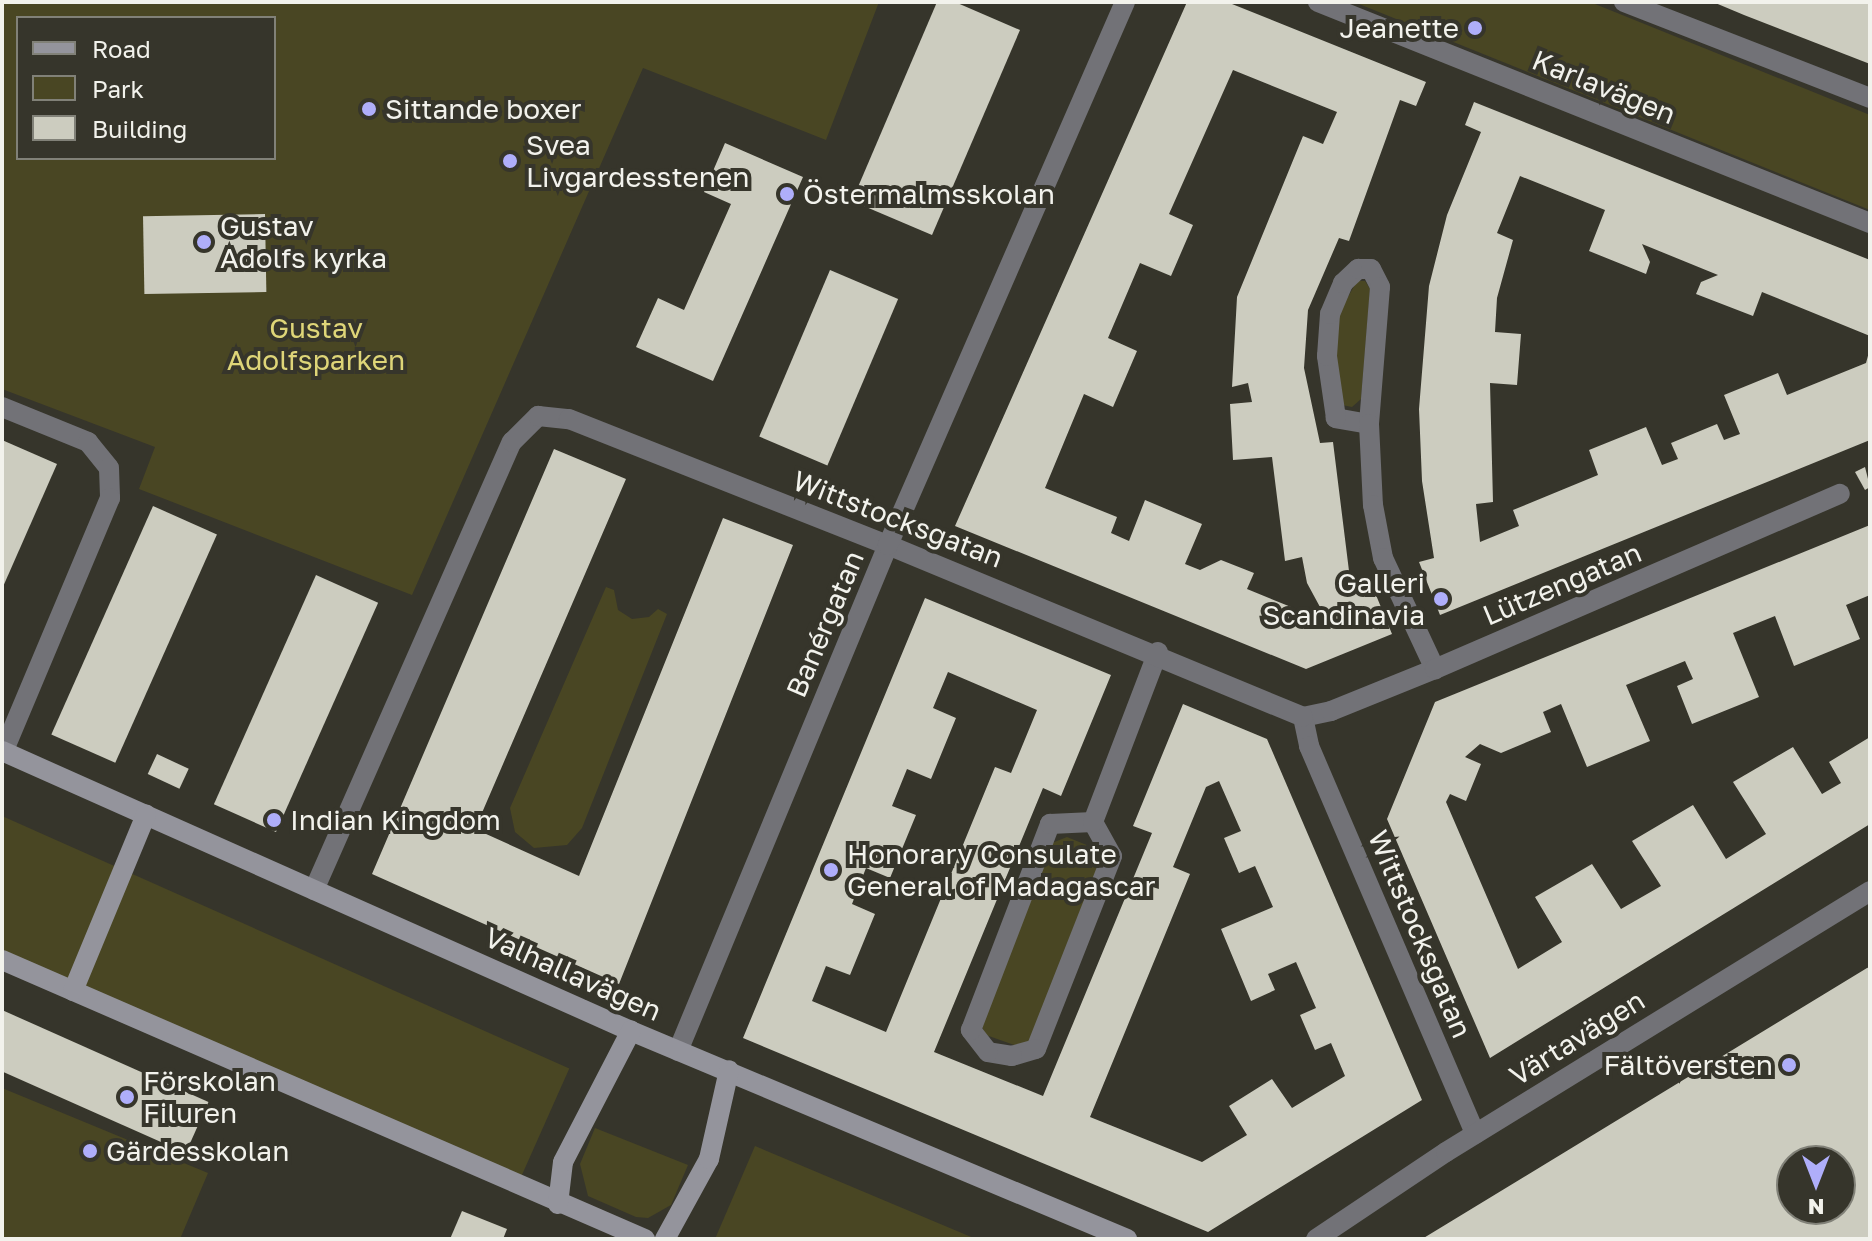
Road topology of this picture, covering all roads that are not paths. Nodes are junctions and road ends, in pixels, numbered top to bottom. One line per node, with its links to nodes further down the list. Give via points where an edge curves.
1 (1125, 2): 9 (street, Banérgatan)
2 (1318, 2): 5 (street, Karlavägen)
3 (1624, 2): 4 (street)
4 (1870, 98)
5 (1870, 223)
6 (2, 407): 13 (street, via 88,442 109,468 110,498)
7 (1369, 424): 7 (street, via 1380,287 1371,269 1358,269 1343,283 1330,314 1327,356 1336,418); 11 (street, via 1373,505 1383,558)
8 (1840, 494): 11 (street, Lützengatan)
9 (888, 545): 10 (street, Wittstocksgatan); 16 (street, Wittstocksgatan, via 569,419 538,416 512,442); 21 (street, Banérgatan)
10 (1158, 652): 12 (street, Wittstocksgatan); 15 (street)
11 (1435, 669): 12 (street, Lützengatan)
12 (1303, 717): 23 (street, Wittstocksgatan, via 1309,746)
13 (2, 751): 14 (main road, Valhallavägen)
14 (146, 815): 16 (main road, Valhallavägen); 19 (main road)
15 (1093, 822): 15 (street, via 1050,824 971,1030 988,1052 1012,1056 1036,1049 1112,856)
16 (314, 890): 20 (main road, Valhallavägen)
17 (1870, 891): 23 (street, Värtavägen)
18 (2, 960): 19 (main road)
19 (73, 991): 24 (main road)
20 (631, 1031): 21 (main road, Valhallavägen); 24 (main road, via 563,1162)
21 (678, 1051): 22 (main road, Valhallavägen)
22 (729, 1070): 26 (main road, via 709,1159); 27 (main road, Valhallavägen)
23 (1475, 1134): 28 (street, Värtavägen)
24 (558, 1204): 25 (main road)
25 (645, 1239)
26 (665, 1239)
27 (1127, 1239)
28 (1316, 1239)

